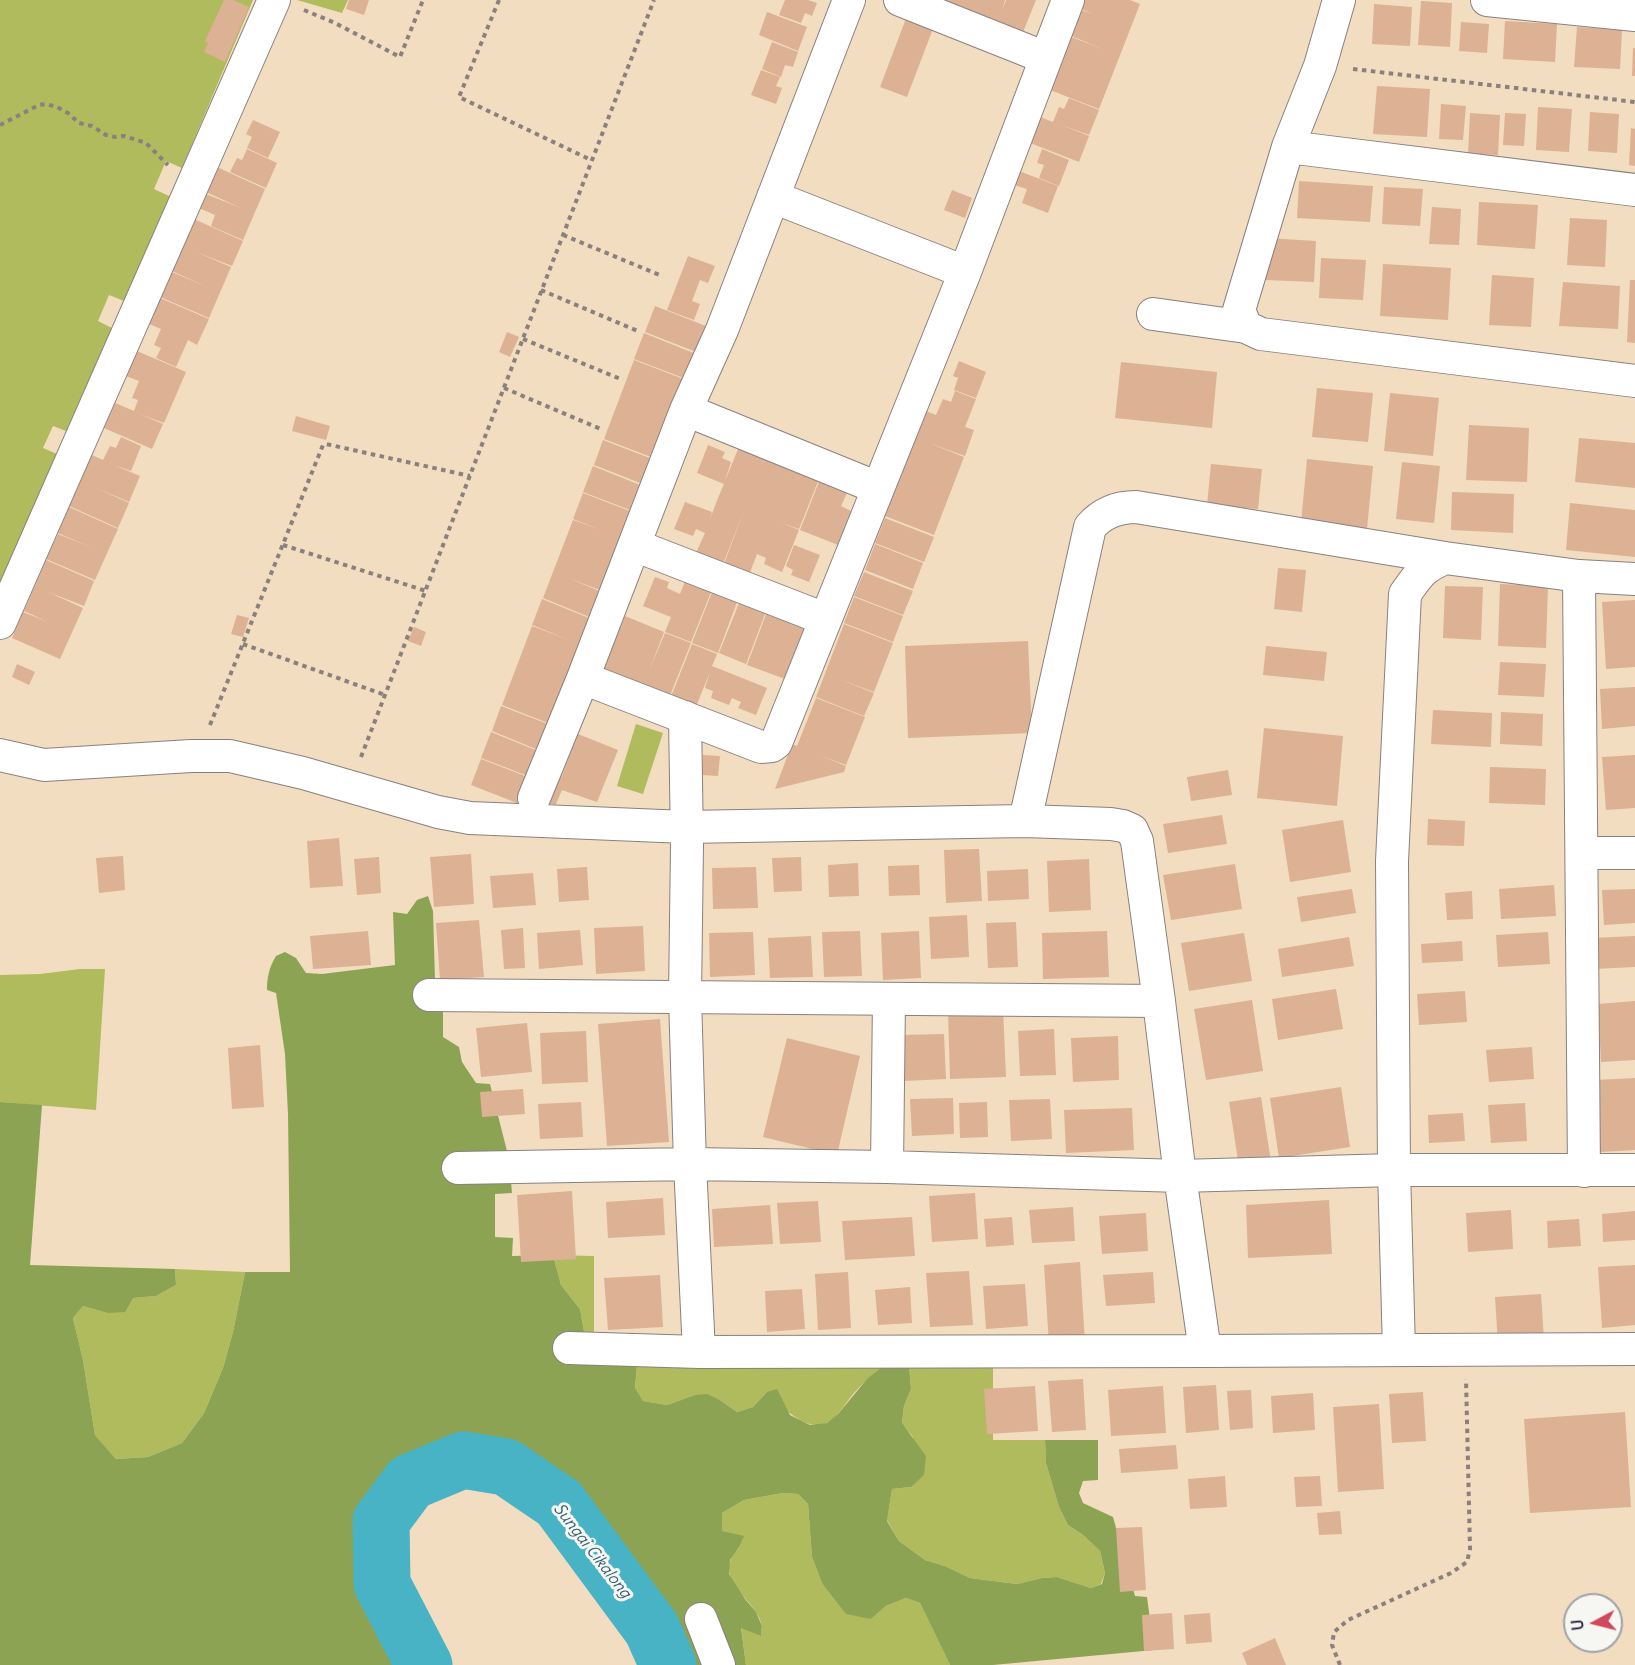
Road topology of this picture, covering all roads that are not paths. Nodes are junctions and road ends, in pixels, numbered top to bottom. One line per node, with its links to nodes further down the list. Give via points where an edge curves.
1 (849, 0): 11 (street)
2 (900, 0): 8 (street)
3 (1068, 0): 8 (street)
4 (1339, 0): 9 (street, via 1320,66)
5 (1487, 0): 7 (street)
6 (289, 5): 23 (street, via 195,179)
7 (1635, 15)
8 (1046, 58): 12 (street)
9 (1288, 147): 10 (street); 14 (street, via 1239,310)
10 (1635, 190)
11 (772, 197): 12 (street); 16 (street, via 722,330)
12 (965, 272): 17 (street)
13 (1153, 314): 14 (street)
14 (1246, 327): 15 (street, via 1261,334)
15 (1635, 381)
16 (686, 410): 17 (street); 18 (street)
17 (878, 488): 22 (street)
18 (634, 545): 22 (street); 24 (street)
19 (1445, 558): 20 (street); 28 (street, via 1136,507 1124,507 1098,517 1090,527); 39 (street, via 1422,570 1405,594 1392,861)
20 (1580, 576): 21 (street); 30 (street)
21 (1635, 579)
22 (825, 619): 25 (street, via 772,746 762,747)
23 (0, 624)
24 (583, 678): 25 (street); 27 (street)
25 (685, 717): 29 (street)
26 (0, 755): 29 (street, via 44,765 230,756 470,818)
27 (534, 798)
28 (1025, 821): 29 (street); 35 (street, via 1111,824 1132,830 1137,841)
29 (686, 827): 33 (street)
30 (1582, 853): 31 (street); 41 (street)
31 (1635, 853)
32 (429, 995): 33 (street)
33 (685, 997): 34 (street); 36 (street)
34 (889, 999): 35 (street); 37 (street)
35 (1159, 1000): 42 (street)
36 (690, 1164): 37 (street); 38 (street); 47 (street)
37 (887, 1167): 42 (street)
38 (458, 1168)
39 (1394, 1170): 41 (street); 42 (street); 45 (street)
40 (1635, 1170): 41 (street)
41 (1584, 1171)
42 (1180, 1176): 46 (street)
43 (569, 1348): 47 (street)
44 (1635, 1348): 45 (street)
45 (1399, 1350): 46 (street)
46 (1205, 1351): 47 (street)
47 (699, 1352)
48 (701, 1619): 49 (street)
49 (719, 1665)

